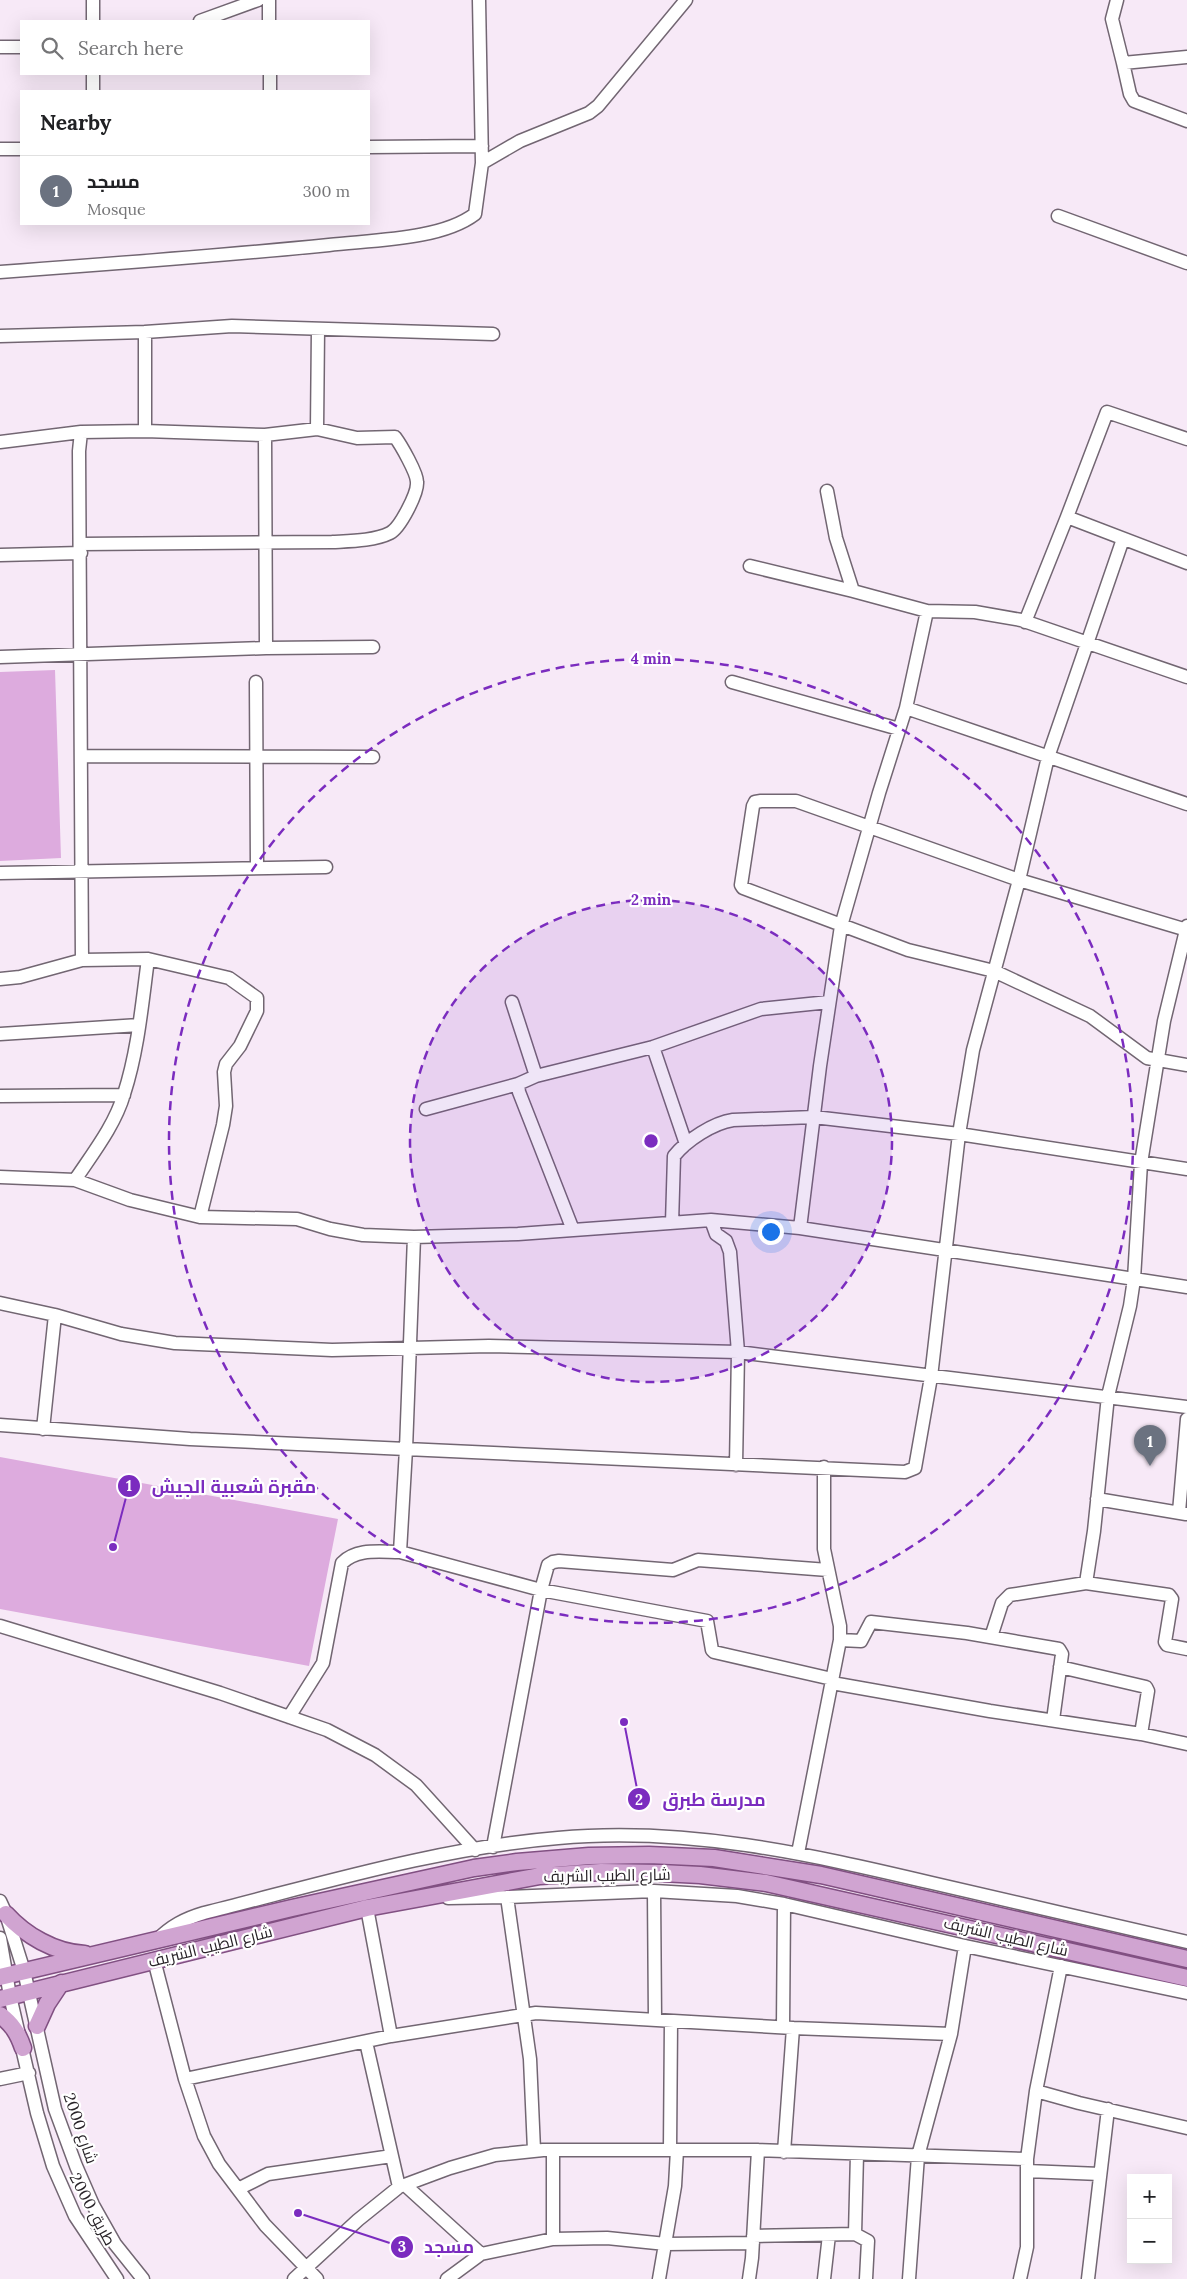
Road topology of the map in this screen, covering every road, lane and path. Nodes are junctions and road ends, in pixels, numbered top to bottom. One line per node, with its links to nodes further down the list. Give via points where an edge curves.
1 (93, 0): 7 (street)
2 (258, 0): 8 (street)
3 (269, 0): 9 (street)
4 (479, 0): 19 (street)
5 (686, 0): 23 (street, via 598,106 589,113 520,141)
6 (1117, 0): 13 (street, via 1112,19)
7 (93, 20)
8 (203, 20)
9 (269, 20)
10 (0, 47): 11 (street)
11 (20, 47)
12 (1187, 57): 13 (street)
13 (1122, 64): 18 (street, via 1134,100)
14 (93, 75): 16 (street)
15 (270, 75): 17 (street)
16 (93, 90)
17 (270, 90)
18 (1187, 121)
19 (482, 146): 20 (street); 23 (street)
20 (370, 147)
21 (20, 148): 22 (street)
22 (0, 149)
23 (482, 163): 26 (street, via 475,214 463,223 425,234 243,254)
24 (1058, 216): 25 (street)
25 (1187, 263)
26 (0, 272)
27 (318, 329): 28 (street, via 215,326); 29 (street); 31 (street)
28 (145, 332): 30 (street); 32 (street)
29 (493, 334)
30 (0, 336)
31 (317, 429): 34 (street); 40 (street, via 357,438 397,438 418,484 402,520 390,533 366,539)
32 (145, 431): 33 (street); 34 (street)
33 (80, 432): 36 (street); 41 (street)
34 (265, 435): 40 (street)
35 (1187, 439): 38 (street, via 1107,412)
36 (0, 442)
37 (827, 491): 45 (street, via 836,538)
38 (1067, 517): 39 (street); 47 (street)
39 (1123, 539): 43 (street); 48 (street)
40 (265, 542): 41 (street); 50 (street)
41 (81, 548): 42 (street); 51 (street)
42 (0, 555)
43 (1187, 563)
44 (750, 566): 45 (street)
45 (853, 591): 46 (street)
46 (927, 612): 47 (street, via 987,614); 56 (street)
47 (1025, 622): 48 (street)
48 (1086, 644): 53 (street); 61 (street)
49 (372, 647): 50 (street)
50 (266, 648): 51 (street)
51 (80, 655): 52 (street); 58 (street)
52 (0, 657)
53 (1187, 677)
54 (256, 682): 59 (street)
55 (732, 682): 57 (street)
56 (906, 708): 57 (street); 61 (street)
57 (899, 729): 63 (street)
58 (81, 756): 59 (street); 66 (street)
59 (256, 757): 60 (street); 65 (street)
60 (373, 757)
61 (1048, 757): 62 (street); 68 (street)
62 (1187, 804)
63 (870, 826): 68 (street); 69 (street); 69 (street, via 792,800 761,801 753,806 742,886)
64 (326, 867): 65 (street)
65 (257, 868): 66 (street)
66 (80, 871): 67 (street); 72 (street)
67 (0, 873)
68 (1019, 880): 70 (street); 73 (street)
69 (841, 926): 73 (street, via 917,953); 76 (street)
70 (1187, 928): 80 (street, via 1164,1021)
71 (148, 959): 72 (street); 77 (street); 94 (street, via 229,978 257,998 257,1011 240,1046 226,1064 225,1116)
72 (82, 960): 74 (street, via 20,977)
73 (994, 971): 80 (street, via 1081,1011 1139,1053); 88 (street, via 973,1050)
74 (0, 979)
75 (512, 1002): 82 (street)
76 (829, 1002): 79 (street, via 761,1009); 87 (street)
77 (139, 1025): 78 (street); 84 (street)
78 (0, 1034)
79 (653, 1047): 82 (street); 89 (street)
80 (1158, 1060): 81 (street); 90 (street)
81 (1187, 1065)
82 (536, 1076): 83 (street)
83 (518, 1084): 86 (street); 98 (street)
84 (124, 1095): 85 (street); 93 (street, via 109,1129)
85 (0, 1096)
86 (426, 1109)
87 (814, 1117): 88 (street); 89 (street, via 727,1121); 97 (street)
88 (959, 1134): 90 (street); 100 (street)
89 (686, 1144): 96 (street, via 674,1158)
90 (1141, 1163): 91 (street); 101 (street)
91 (1187, 1169)
92 (0, 1177): 93 (street)
93 (75, 1180): 94 (street, via 130,1200)
94 (200, 1217): 99 (street, via 297,1218 363,1235)
95 (711, 1220): 96 (street); 97 (street); 106 (street, via 716,1234 726,1241 730,1252)
96 (672, 1223): 98 (street)
97 (800, 1228): 100 (street)
98 (573, 1230): 99 (street)
99 (414, 1237): 105 (street)
100 (945, 1249): 101 (street); 107 (street)
101 (1134, 1279): 102 (street); 108 (street)
102 (1187, 1288)
103 (0, 1303): 104 (street)
104 (55, 1315): 105 (street, via 121,1334 175,1343 332,1350); 112 (street)
105 (410, 1347): 106 (street); 113 (street)
106 (738, 1352): 107 (street); 114 (street)
107 (931, 1377): 108 (street); 115 (street, via 914,1468 905,1472)
108 (1108, 1396): 109 (street); 116 (street)
109 (1187, 1407)
110 (1187, 1419): 117 (street)
111 (0, 1425): 112 (street)
112 (43, 1429): 113 (street)
113 (406, 1449): 114 (street); 118 (street)
114 (736, 1464): 115 (street)
115 (824, 1467): 119 (street, via 824,1549)
116 (1098, 1499): 117 (street); 120 (street)
117 (1183, 1513)
118 (400, 1552): 121 (street); 128 (street, via 358,1552 342,1563 322,1663)
119 (828, 1570): 121 (street, via 698,1560 673,1570 553,1562 548,1565); 124 (street)
120 (1086, 1583): 123 (street, via 1010,1595 1002,1603); 125 (street, via 1171,1596 1165,1642)
121 (541, 1590): 127 (street, via 707,1621 714,1652); 132 (street)
122 (0, 1626): 128 (street)
123 (991, 1637): 124 (street, via 871,1622 861,1641); 126 (street, via 1059,1649 1062,1654)
124 (840, 1640): 127 (street)
125 (1187, 1649)
126 (1060, 1667): 129 (street); 130 (street, via 1146,1687)
127 (832, 1681): 129 (street); 134 (street)
128 (289, 1717): 133 (street, via 327,1730 375,1755 416,1785)
129 (1053, 1720): 130 (street)
130 (1141, 1734): 131 (street)
131 (1187, 1744)
132 (492, 1847): 133 (street); 134 (street, via 558,1838 649,1836 716,1840)
133 (475, 1850): 142 (street, via 400,1864 186,1918 171,1926)
134 (798, 1853): 143 (street)
135 (654, 1891): 137 (street); 138 (street, via 737,1896); 158 (street)
136 (429, 1895): 137 (street); 140 (main road, شارع الطيب الشريف); 151 (main road, شارع الطيب الشريف, via 576,1873 661,1873 738,1879 814,1893)
137 (507, 1898): 157 (street)
138 (784, 1904): 144 (street); 161 (street)
139 (3, 1907): 145 (main road, via 17,1926 48,1944 69,1952); 149 (street, شارع 2000)
140 (367, 1908): 147 (main road, شارع الطيب الشريف); 163 (street)
141 (0, 1938): 150 (street, طريق 2000)
142 (156, 1941): 145 (main road, شارع الطيب الشريف); 146 (main road, شارع الطيب الشريف, via 474,1868 559,1858 649,1855 723,1859 821,1875)
143 (1187, 1942)
144 (965, 1946): 148 (street); 162 (street)
145 (94, 1954): 149 (main road, شارع الطيب الشريف)
146 (1187, 1959)
147 (154, 1960): 152 (main road, شارع الطيب الشريف); 168 (street)
148 (1061, 1966): 154 (street); 169 (street)
149 (24, 1971): 150 (main road, شارع الطيب الشريف); 153 (street, شارع 2000)
150 (3, 1977): 155 (street, طريق 2000)
151 (1187, 1978)
152 (61, 1983): 153 (main road, شارع الطيب الشريف); 160 (main road)
153 (28, 1992): 155 (main road, شارع الطيب الشريف); 160 (street, شارع 2000)
154 (1187, 1993)
155 (5, 1998): 165 (street, طريق 2000)
156 (0, 2014): 165 (main road, via 10,2023)
157 (523, 2014): 158 (street); 163 (street); 172 (street, via 530,2059)
158 (655, 2020): 159 (street)
159 (671, 2021): 161 (street); 174 (street)
160 (38, 2026): 192 (street, شارع 2000, via 55,2109 76,2166 115,2244)
161 (788, 2028): 162 (street); 176 (street)
162 (951, 2034): 179 (street)
163 (391, 2036): 164 (street)
164 (366, 2042): 168 (street); 178 (street)
165 (23, 2048): 166 (street, طريق 2000)
166 (29, 2073): 167 (street); 191 (street, طريق 2000, via 53,2166 75,2216)
167 (0, 2079)
168 (186, 2079): 183 (street, via 204,2136)
169 (1036, 2091): 170 (street); 180 (street)
170 (1108, 2109): 171 (street); 181 (street)
171 (1187, 2128)
172 (534, 2150): 173 (street); 182 (street, via 484,2158)
173 (553, 2150): 174 (street); 186 (street)
174 (673, 2150): 175 (street); 188 (street, via 675,2186)
175 (758, 2150): 176 (street); 187 (street)
176 (784, 2152): 177 (street)
177 (857, 2154): 179 (street); 184 (street)
178 (392, 2156): 182 (street); 183 (street, via 268,2174)
179 (918, 2156): 180 (street); 200 (street)
180 (1027, 2165): 181 (street); 201 (street, via 1027,2247)
181 (1100, 2174): 202 (street)
182 (402, 2186): 189 (street); 190 (street)
183 (238, 2189): 190 (street, via 265,2225)
184 (855, 2234): 185 (street); 199 (street, via 868,2241)
185 (829, 2235): 187 (street); 198 (street)
186 (552, 2239): 188 (street, via 607,2238); 189 (street)
187 (753, 2239): 188 (street); 197 (street)
188 (666, 2244): 196 (street)
189 (481, 2254): 195 (street)
190 (305, 2268): 193 (street); 194 (street)
191 (117, 2279)
192 (143, 2279)
193 (294, 2279)
194 (317, 2279)
195 (447, 2279)
196 (659, 2279)
197 (749, 2279)
198 (824, 2279)
199 (866, 2279)
200 (909, 2279)
201 (1020, 2279)
202 (1088, 2279)

